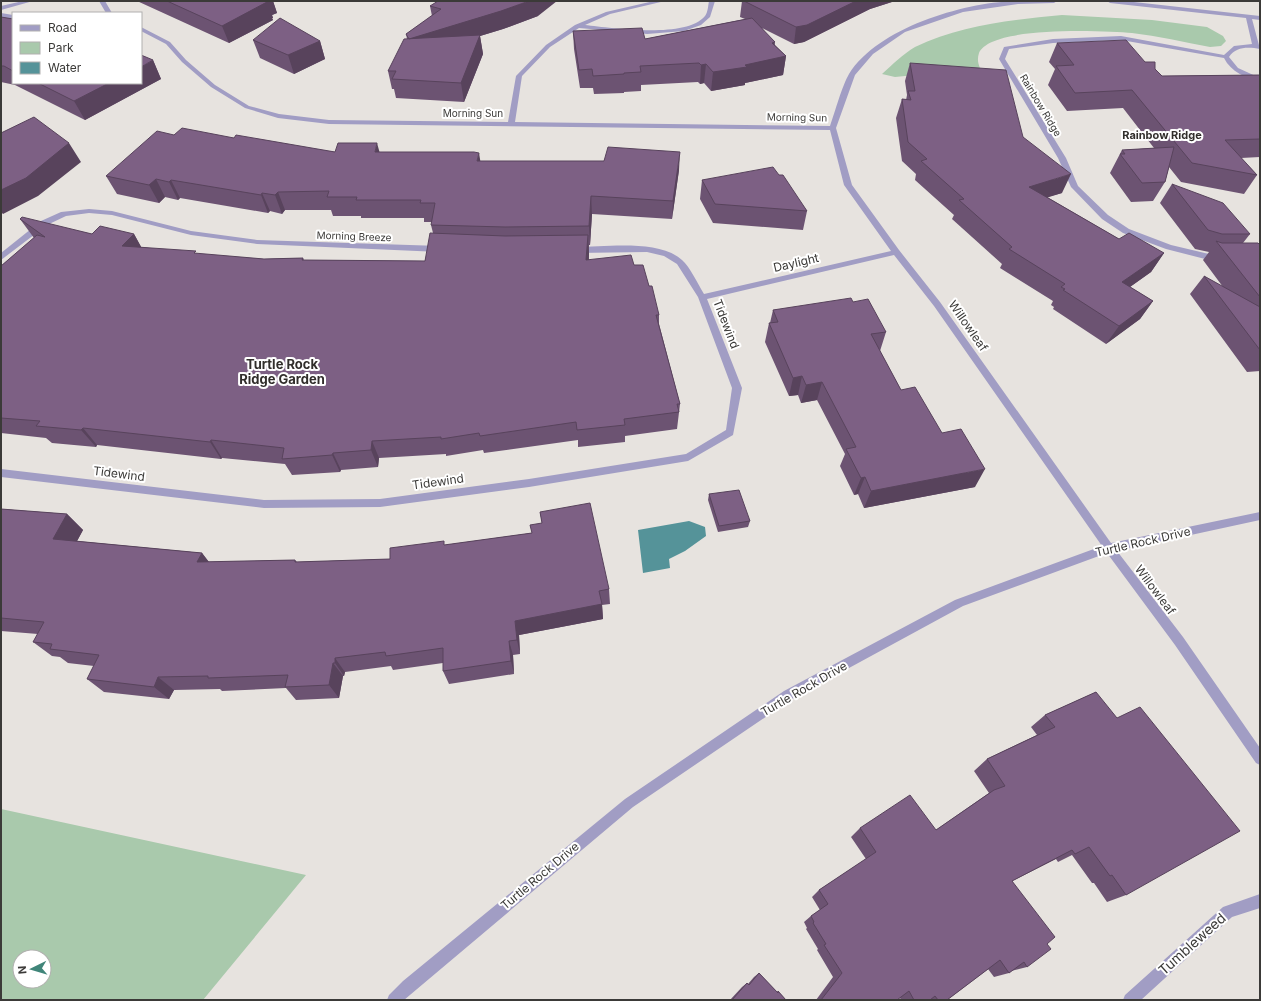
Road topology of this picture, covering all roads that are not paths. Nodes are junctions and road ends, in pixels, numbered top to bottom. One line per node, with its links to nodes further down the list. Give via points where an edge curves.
1 (30, 1): 7 (street)
2 (102, 1): 8 (street)
3 (662, 1): 13 (street, via 608,13)
4 (712, 1): 13 (street, via 708,16 697,25 682,29 648,32)
5 (1054, 1): 19 (street, via 1018,2 962,10 904,31 871,53 852,75)
6 (1110, 1): 11 (street)
7 (1, 8)
8 (108, 12)
9 (1, 16): 10 (street)
10 (12, 17)
11 (1250, 17): 12 (street); 15 (street)
12 (1260, 18)
13 (577, 26): 18 (street, via 548,46 519,76)
14 (142, 30): 18 (street, Morning Sun, via 168,43 213,86 247,107 278,116 329,122)
15 (1258, 46): 16 (street, via 1234,48)
16 (1226, 57): 17 (street, via 1235,69); 24 (street, Rainbow Ridge, via 1121,38 1053,41 1006,48 1002,59 1062,158 1075,187 1104,217 1126,231 1169,247 1209,257)
17 (1260, 80)
18 (511, 124): 19 (street, Morning Sun)
19 (833, 128): 22 (street, Willowleaf, via 848,185)
20 (445, 249): 23 (street, Morning Breeze, via 257,242 191,234 112,213 89,211 64,214 44,223)
21 (570, 250): 25 (street, via 647,249 667,254 680,262)
22 (896, 252): 25 (street, Daylight); 28 (street, Willowleaf, via 937,304)
23 (1, 257)
24 (1224, 257)
25 (702, 297): 26 (street, Tidewind, via 737,388 730,432 688,457 380,504 264,504)
26 (1, 473)
27 (1260, 516): 28 (street, Turtle Rock Drive)
28 (1109, 548): 29 (street, Willowleaf, via 1179,641); 31 (street, Turtle Rock Drive, via 959,603 788,695 628,803)
29 (1260, 760)
30 (1260, 901): 32 (street, Tumbleweed, via 1228,912)
31 (394, 1000)
32 (1130, 1000)

